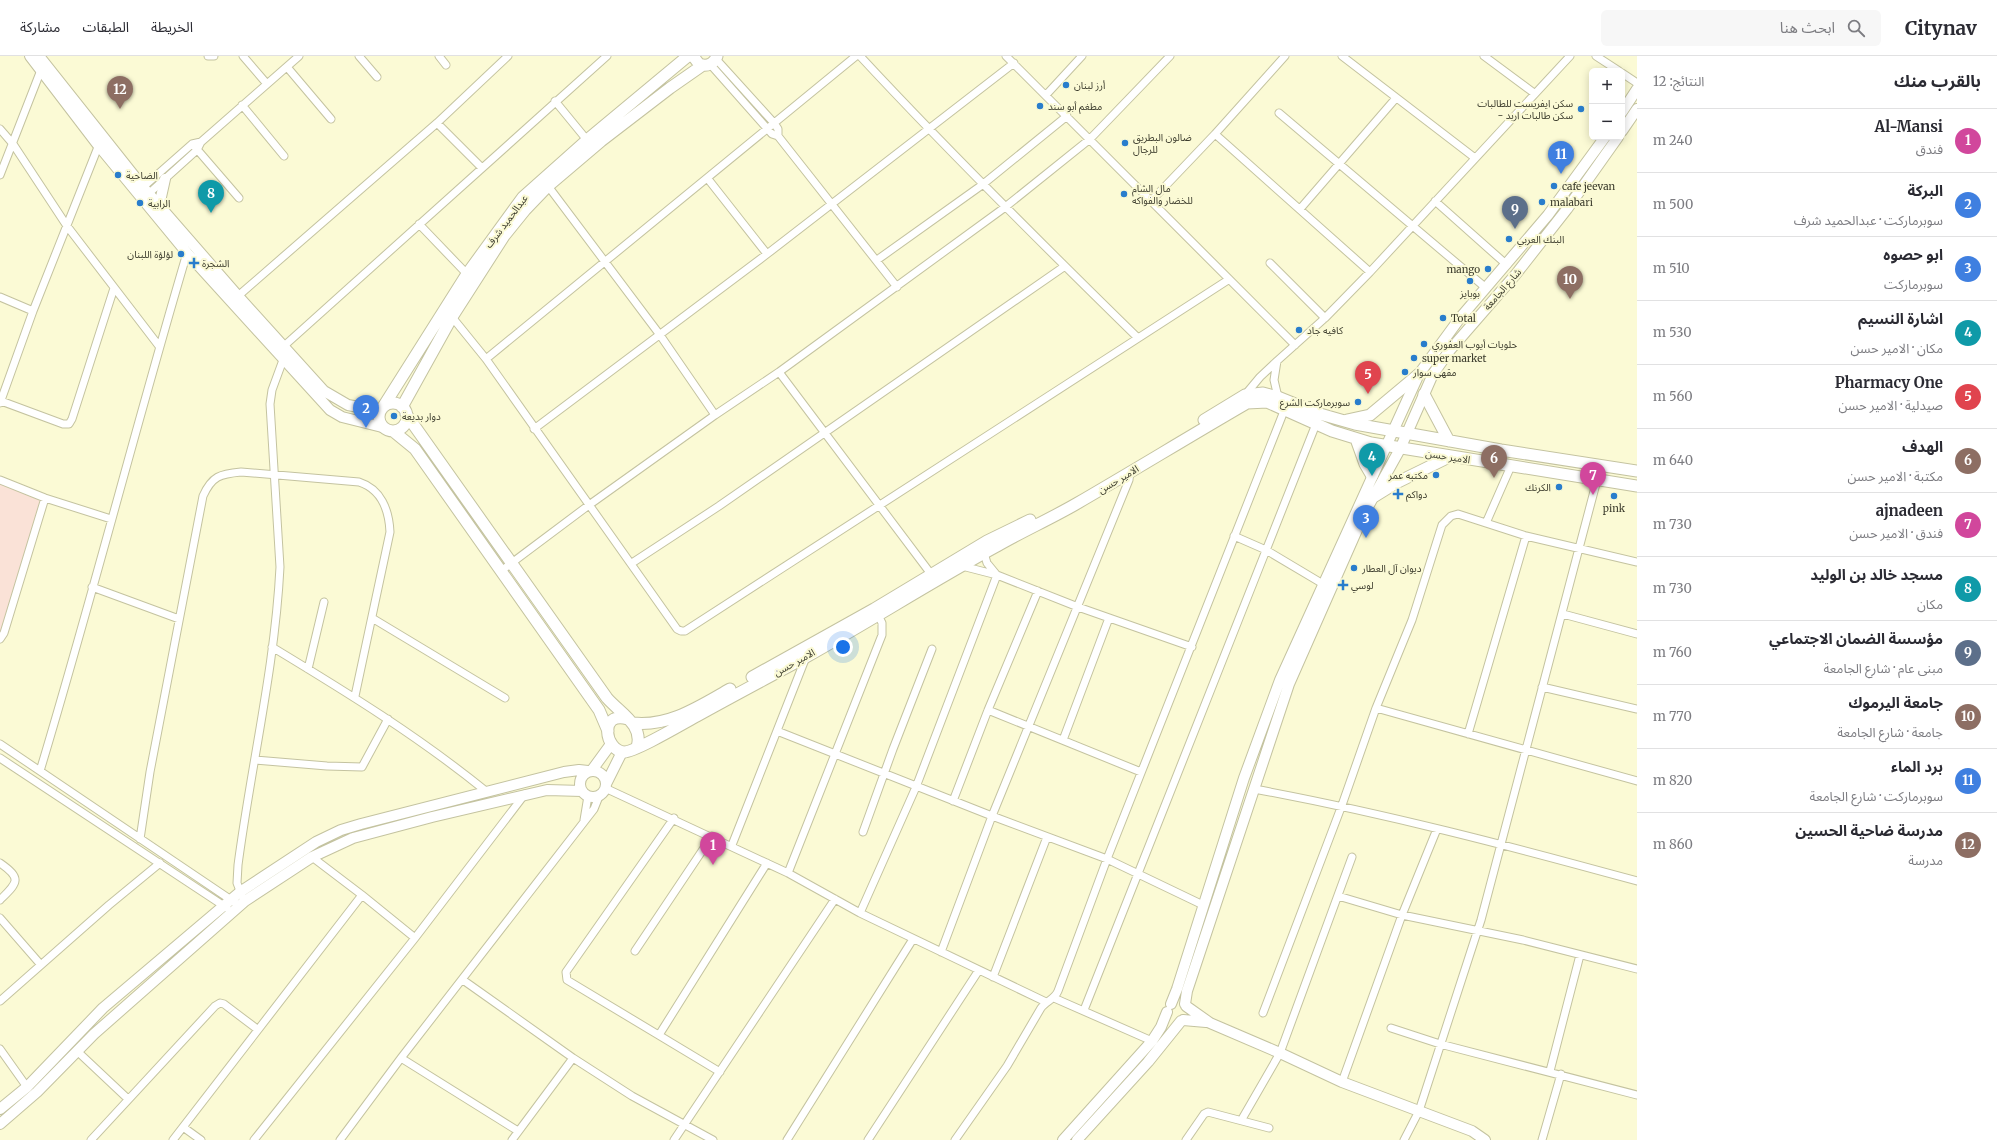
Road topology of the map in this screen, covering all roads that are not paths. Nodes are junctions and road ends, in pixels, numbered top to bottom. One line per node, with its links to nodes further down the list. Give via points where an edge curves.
1 (30, 56): 28 (main road)
2 (39, 56): 56 (main road)
3 (208, 56): 4 (street)
4 (214, 56)
5 (243, 56): 32 (street)
6 (299, 56): 26 (street)
7 (359, 56): 30 (street)
8 (439, 56): 25 (street)
9 (508, 56): 44 (street)
10 (606, 56): 37 (street)
11 (688, 56): 53 (main road, عبدالحميد شرف)
12 (693, 56): 23 (main road, via 697,62)
13 (856, 56): 45 (street)
14 (860, 56): 49 (street)
15 (1006, 56): 24 (street)
16 (1082, 56): 35 (street)
17 (1170, 56): 52 (street)
18 (1284, 56): 50 (street)
19 (1342, 56): 36 (street)
20 (1484, 56): 34 (street)
21 (1570, 56): 34 (street)
22 (1596, 56): 27 (street)
23 (712, 61): 45 (street); 47 (street); 67 (main road, عبدالحميد شرف, via 632,117)
24 (1014, 63): 35 (street); 49 (street)
25 (446, 65)
26 (287, 67): 32 (street); 43 (street)
27 (1614, 68)
28 (41, 70): 56 (main road); 57 (street)
29 (1625, 75): 31 (street)
30 (377, 77)
31 (1637, 82)
32 (267, 84): 38 (street)
33 (1637, 89): 39 (main road)
34 (1534, 93): 60 (street)
35 (1046, 95): 42 (street)
36 (1396, 98): 60 (street); 61 (street)
37 (555, 101): 53 (street); 62 (street)
38 (242, 105): 58 (street); 59 (street)
39 (1625, 107)
40 (1637, 109): 46 (main road)
41 (1279, 113): 61 (street)
42 (1067, 116): 52 (street); 66 (street)
43 (331, 119)
44 (437, 123): 62 (street); 92 (street)
45 (774, 123): 47 (street); 51 (street, via 778,129)
46 (1625, 127)
47 (768, 128): 51 (street, via 772,134); 65 (street)
48 (0, 129): 57 (street)
49 (927, 129): 66 (street); 72 (street)
50 (1215, 134): 70 (street); 75 (street)
51 (778, 136): 72 (street)
52 (1090, 139): 70 (street); 74 (street)
53 (587, 140): 87 (main road, عبدالحميد شرف, via 523,196)
54 (1603, 140): 84 (main road, شارع الجامعة, via 1548,216)
55 (1616, 140): 107 (main road, شارع الجامعة, via 1567,209 1516,274 1447,355 1433,374)
56 (101, 141): 68 (main road); 77 (street)
57 (13, 144): 63 (street); 77 (street)
58 (195, 147): 64 (street); 68 (street); 69 (street)
59 (284, 156)
60 (1475, 158): 71 (street)
61 (1339, 164): 75 (street); 78 (street)
62 (482, 168): 76 (street)
63 (0, 175)
64 (165, 179): 68 (street); 73 (main road)
65 (708, 179): 80 (street); 82 (street)
66 (982, 185): 74 (street); 81 (street)
67 (548, 186): 82 (street); 95 (main road, عبدالحميد شرف, via 516,220)
68 (143, 193): 73 (main road); 79 (main road)
69 (239, 198)
70 (1152, 200): 88 (street)
71 (1435, 201): 78 (street); 84 (street)
72 (830, 204): 80 (street); 81 (street)
73 (160, 206): 92 (main road)
74 (1004, 208): 85 (street); 89 (street)
75 (1300, 209): 86 (street)
76 (419, 224): 87 (street); 101 (street)
77 (67, 226): 90 (street); 94 (street)
78 (1412, 226): 86 (street); 91 (street)
79 (187, 253): 100 (street); 103 (main road)
80 (767, 254): 97 (street)
81 (876, 260): 89 (street)
82 (605, 262): 97 (street); 102 (street)
83 (1270, 263): 96 (street)
84 (1507, 265): 91 (main road, شارع الجامعة)
85 (1065, 266): 98 (street); 120 (street)
86 (1370, 272): 96 (street)
87 (467, 274): 111 (main road, عبدالحميد شرف)
88 (1228, 280): 98 (street); 99 (street)
89 (897, 287): 105 (street)
90 (114, 288): 100 (street); 110 (street, via 69,424)
91 (1486, 288): 106 (main road, شارع الجامعة)
92 (238, 296): 101 (main road)
93 (0, 297): 94 (street)
94 (33, 311): 110 (street)
95 (452, 317): 102 (street); 112 (main road, عبدالحميد شرف)
96 (1325, 318): 99 (street)
97 (660, 335): 114 (street); 118 (street)
98 (1138, 338): 138 (street)
99 (1295, 345): 104 (street)
100 (159, 346): 139 (street)
101 (284, 346): 111 (main road, via 324,391 334,398 348,405)
102 (486, 359): 118 (street)
103 (284, 360): 117 (main road, via 336,414); 130 (street, via 272,390 270,404)
104 (1277, 361): 108 (street); 109 (street, via 1274,380)
105 (779, 372): 114 (street); 120 (street)
106 (1418, 374): 115 (main road, via 1370,415); 119 (main road, شارع الجامعة)
107 (1424, 394): 121 (main road, شارع الجامعة); 123 (main road)
108 (1245, 395): 109 (main road, الامير حسن, via 1263,393); 151 (main road, الامير حسن, via 1072,500 987,541)
109 (1278, 397): 115 (main road, الامير حسن)
110 (0, 402)
111 (382, 409): 112 (main road, via 391,403); 117 (main road, via 379,419)
112 (404, 410): 117 (main road, via 405,424 400,429); 148 (main road)
113 (1284, 410): 116 (main road, الامير حسن); 128 (main road, الامير حسن, via 1267,402 1247,403); 141 (street)
114 (715, 415): 137 (street)
115 (1343, 421): 119 (main road, الامير حسن)
116 (1316, 424): 122 (main road, الامير حسن); 143 (street)
117 (387, 429): 150 (main road, via 416,449)
118 (534, 429): 137 (street)
119 (1394, 431): 121 (main road, الامير حسن); 124 (main road, شارع الجامعة)
120 (824, 433): 138 (street); 147 (street)
121 (1407, 433): 123 (main road, الامير حسن); 125 (main road, شارع الجامعة)
122 (1356, 439): 124 (main road, الامير حسن); 131 (main road)
123 (1449, 441): 129 (main road, الامير حسن)
124 (1387, 446): 125 (main road, الامير حسن); 131 (main road, شارع الجامعة)
125 (1400, 449): 126 (main road, الامير حسن); 135 (main road, شارع الجامعة)
126 (1449, 457): 127 (main road, الامير حسن); 135 (main road)
127 (1511, 466): 133 (main road, الامير حسن); 140 (street)
128 (1130, 471): 145 (main road, الامير حسن, via 1076,504); 157 (street, via 1129,480)
129 (1637, 471)
130 (275, 475): 160 (street, via 227,473 216,477 208,486 203,496); 161 (street, via 359,482 369,485 377,493 386,507 390,532); 165 (street, via 280,567)
131 (1372, 476): 153 (main road, شارع الجامعة)
132 (0, 480): 136 (street)
133 (1597, 480): 134 (main road, الامير حسن); 144 (street)
134 (1637, 486)
135 (1374, 496): 197 (main road, شارع الجامعة, via 1290,684)
136 (45, 498): 139 (street); 164 (street)
137 (589, 505): 147 (street); 148 (street)
138 (879, 507): 147 (street, via 681,631 677,629); 151 (street)
139 (111, 519): 154 (street)
140 (1486, 522): 142 (street); 173 (street, via 1458,514 1451,516 1442,525 1412,620)
141 (1234, 536): 143 (street); 166 (street)
142 (1526, 536): 144 (street); 180 (street)
143 (1266, 550): 153 (street); 222 (street)
144 (1580, 550): 146 (street); 159 (street)
145 (984, 553): 149 (main road, الامير حسن); 152 (street, via 987,563)
146 (1637, 562)
147 (632, 563)
148 (511, 564): 150 (street); 177 (main road, via 607,698)
149 (962, 566): 152 (street); 158 (main road, الامير حسن)
150 (501, 571): 181 (main road, via 599,710)
151 (931, 574): 158 (main road, الامير حسن)
152 (997, 575): 155 (street); 195 (street)
153 (1323, 584): 230 (main road, شارع الجامعة, via 1280,680 1244,778)
154 (92, 587): 160 (street); 190 (street)
155 (1038, 591): 157 (street); 175 (street)
156 (324, 602): 169 (street)
157 (1078, 607): 162 (street); 178 (street)
158 (876, 612): 168 (main road, الامير حسن); 177 (main road, الامير حسن, via 679,716 661,722); 187 (street, via 882,624 882,635)
159 (1563, 614): 163 (street); 170 (street)
160 (179, 618): 212 (street)
161 (372, 618): 171 (street); 172 (street)
162 (1109, 618): 166 (street); 182 (street)
163 (1637, 634)
164 (0, 639)
165 (272, 647): 169 (street); 189 (street)
166 (1192, 647): 192 (street)
167 (932, 649): 193 (street)
168 (806, 657): 179 (street); 184 (main road, الامير حسن)
169 (308, 669): 171 (street)
170 (1542, 687): 174 (street); 185 (street)
171 (355, 696): 176 (street)
172 (505, 698)
173 (1376, 708): 180 (street); 203 (street)
174 (1637, 709)
175 (988, 710): 178 (street); 202 (street)
176 (388, 719): 189 (street, via 362,767); 198 (street, via 449,761)
177 (630, 721): 181 (main road, الامير حسن, via 613,718 609,724); 184 (main road, via 639,732)
178 (1028, 726): 182 (street); 205 (street)
179 (777, 731): 187 (street); 214 (street)
180 (1468, 734): 185 (street)
181 (609, 737): 186 (main road, via 614,748); 191 (main road)
182 (1063, 740): 192 (street)
183 (0, 744): 190 (street)
184 (637, 747): 186 (main road)
185 (1527, 749): 194 (street); 213 (street)
186 (622, 752): 196 (main road)
187 (836, 755): 193 (street); 221 (street)
188 (0, 758): 219 (street)
189 (256, 760): 224 (street, via 238,871 237,883)
190 (40, 771): 212 (street)
191 (590, 771): 196 (main road, via 601,773); 198 (main road, via 564,772); 199 (main road, via 584,774 580,782)
192 (1141, 772): 217 (street)
193 (884, 774): 195 (street); 209 (street)
194 (1637, 780)
195 (916, 787): 202 (street); 232 (street)
196 (604, 789): 199 (main road); 206 (street); 207 (street, via 594,809)
197 (1254, 789): 203 (street); 249 (main road, شارع الجامعة, via 1186,992)
198 (487, 792): 200 (main road)
199 (585, 793): 201 (main road, via 547,790); 207 (street)
200 (472, 794): 204 (main road); 224 (main road, via 341,830 316,842)
201 (525, 794): 204 (main road); 236 (street)
202 (953, 801): 205 (street)
203 (1342, 805): 208 (street); 252 (street)
204 (474, 808): 215 (main road, via 354,838)
205 (992, 816): 211 (street); 239 (street)
206 (674, 818): 210 (street); 257 (street, via 565,976 567,980)
207 (584, 820): 245 (street)
208 (1437, 828): 213 (street); 233 (street)
209 (863, 832)
210 (712, 836): 214 (street); 238 (street)
211 (1047, 837): 217 (street); 244 (street)
212 (140, 839): 229 (street)
213 (1500, 844): 223 (street); 235 (street)
214 (732, 845): 220 (street)
215 (312, 857): 225 (street); 231 (main road)
216 (1352, 857): 226 (street)
217 (1106, 859): 222 (street); 246 (street)
218 (0, 863): 228 (street, via 11,871 16,881)
219 (160, 863): 229 (street); 241 (street, via 109,904)
220 (768, 863): 221 (street); 257 (street)
221 (788, 873): 227 (street)
222 (1139, 874): 230 (street); 251 (street)
223 (1637, 881)
224 (240, 892): 229 (main road); 231 (street)
225 (362, 895): 236 (street); 256 (street)
226 (1338, 896): 233 (street); 262 (street)
227 (835, 899): 232 (street); 266 (street)
228 (0, 900)
229 (227, 903): 231 (street); 269 (main road, via 103,1008)
230 (1203, 905): 250 (main road, شارع الجامعة)
231 (239, 907): 261 (main road)
232 (860, 913): 237 (street)
233 (1402, 915): 235 (street); 268 (street)
234 (0, 918): 241 (street)
235 (1478, 930): 240 (street); 259 (street)
236 (415, 938): 283 (street)
237 (913, 939): 239 (street); 288 (street)
238 (635, 951)
239 (941, 952): 243 (street)
240 (1580, 955): 242 (street); 265 (street)
241 (41, 965): 247 (street)
242 (1637, 969)
243 (979, 970): 244 (street); 289 (street)
244 (993, 977): 248 (street)
245 (463, 980): 263 (street); 264 (street)
246 (1054, 998): 248 (street); 251 (street)
247 (0, 1001)
248 (1046, 1002): 290 (street, via 1007,1066)
249 (1185, 1005): 250 (main road, via 1176,1001); 253 (main road, via 1188,1012); 254 (main road)
250 (1169, 1008): 253 (main road, via 1174,1021); 258 (main road, شارع الجامعة)
251 (1084, 1010): 258 (street)
252 (1263, 1013)
253 (1182, 1020): 254 (main road); 292 (main road, via 1148,1062)
254 (1210, 1023): 262 (main road)
255 (1391, 1028): 259 (street)
256 (257, 1029): 271 (street, via 220,1003); 277 (street)
257 (659, 1035): 266 (street)
258 (1152, 1041): 291 (main road, شارع الجامعة)
259 (1440, 1044): 265 (street); 273 (street)
260 (0, 1048): 269 (street)
261 (77, 1051): 271 (street); 275 (main road)
262 (1280, 1053): 268 (main road); 274 (street)
263 (401, 1058): 279 (street); 284 (street)
264 (573, 1058): 276 (street, via 632,1096); 279 (street)
265 (1550, 1071): 267 (street)
266 (720, 1072): 276 (street)
267 (1561, 1074): 270 (street); 296 (street)
268 (1342, 1082): 273 (main road)
269 (27, 1086): 272 (main road)
270 (1637, 1095)
271 (128, 1099): 280 (street)
272 (0, 1109)
273 (1418, 1111): 294 (street); 295 (main road, via 1472,1131)
274 (1242, 1119): 278 (street); 293 (street, via 1208,1112)
275 (0, 1124)
276 (684, 1125): 286 (street); 287 (street)
277 (183, 1127): 281 (street); 282 (street)
278 (1269, 1128)
279 (518, 1131): 285 (street)
280 (91, 1140)
281 (173, 1140)
282 (201, 1140)
283 (254, 1140)
284 (342, 1140)
285 (512, 1140)
286 (674, 1140)
287 (713, 1140)
288 (786, 1140)
289 (868, 1140)
290 (955, 1140)
291 (1063, 1140)
292 (1076, 1140)
293 (1186, 1140)
294 (1404, 1140)
295 (1484, 1140)
296 (1542, 1140)

